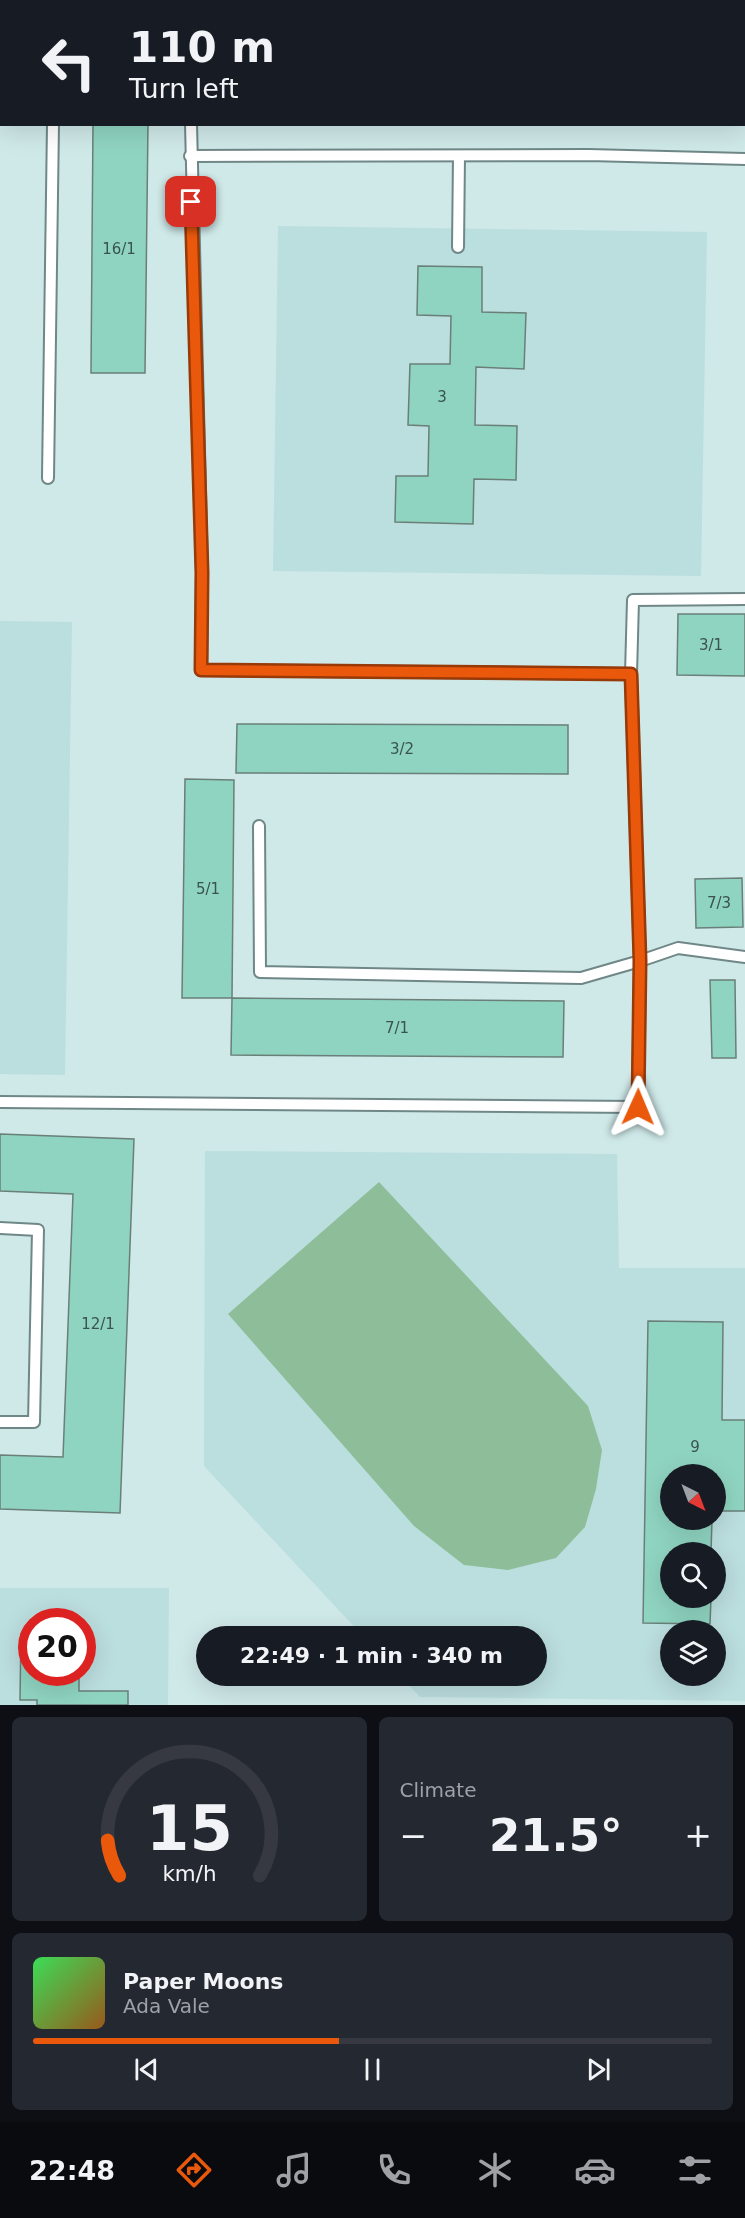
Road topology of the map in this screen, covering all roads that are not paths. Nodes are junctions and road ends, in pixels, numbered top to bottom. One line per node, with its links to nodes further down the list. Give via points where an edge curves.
1 (53, 126): 7 (lane)
2 (191, 126): 3 (lane)
3 (190, 156): 4 (lane); 9 (lane, via 202,573 201,670)
4 (459, 156): 5 (lane); 6 (lane)
5 (745, 159)
6 (458, 248)
7 (48, 478)
8 (745, 599): 9 (lane, via 633,600)
9 (631, 674): 12 (lane)
10 (259, 826): 12 (lane, via 260,972 581,978)
11 (745, 957): 12 (lane, via 678,948)
12 (640, 961): 13 (lane, via 638,1107)
13 (0, 1102)
14 (0, 1228): 15 (lane, via 38,1230 34,1422)
15 (0, 1422)

